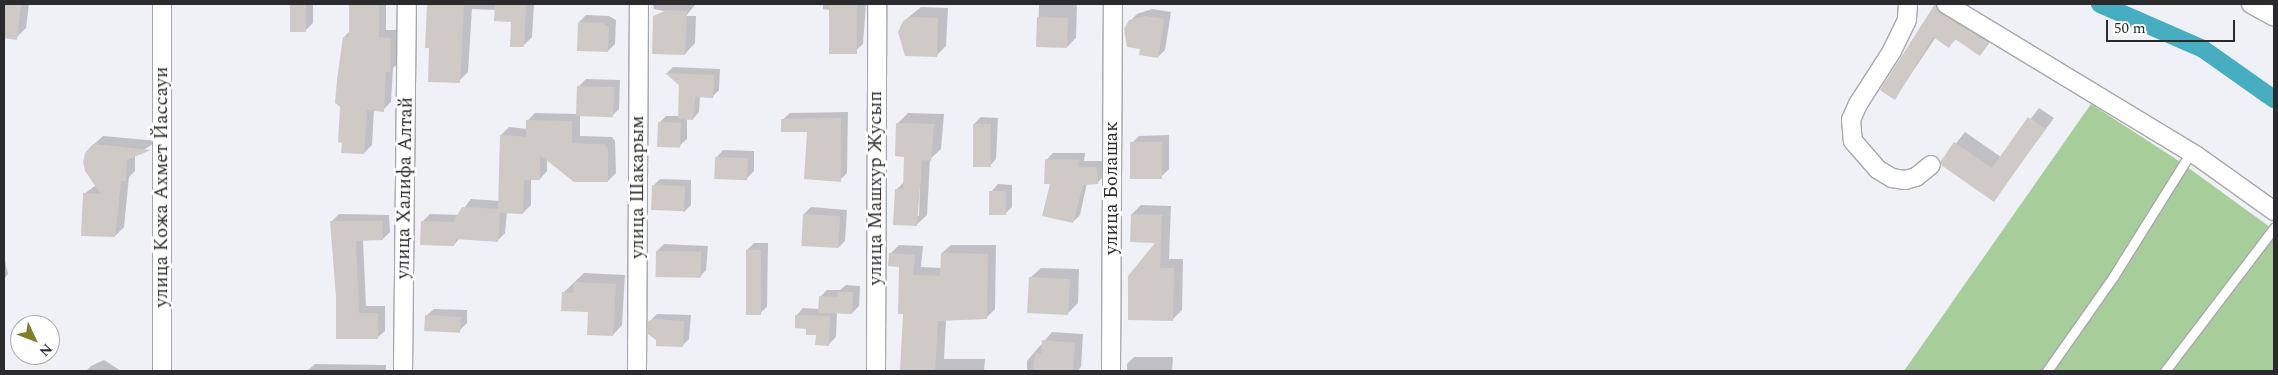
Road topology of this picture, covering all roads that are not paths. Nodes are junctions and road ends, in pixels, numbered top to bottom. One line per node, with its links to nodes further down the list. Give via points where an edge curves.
1 (162, 4): 14 (street, улица Кожа Ахмет Йассауи)
2 (407, 4): 15 (street, улица Халифа Алтай)
3 (639, 4): 16 (street, улица Шакарым)
4 (877, 4): 17 (street, улица Машхур Жусып)
5 (1113, 4): 18 (street, улица Болашак)
6 (1908, 4): 11 (street, via 1907,20 1892,51 1855,112 1853,140 1877,169 1892,178 1905,180 1916,177)
7 (1946, 4): 10 (street)
8 (2251, 4): 9 (street)
9 (2274, 17)
10 (2190, 152): 12 (street); 19 (lane, via 2113,277)
11 (1931, 165)
12 (2274, 211)
13 (2274, 228): 20 (lane)
14 (162, 371)
15 (403, 371)
16 (637, 371)
17 (876, 371)
18 (1111, 371)
19 (2047, 371)
20 (2165, 371)

